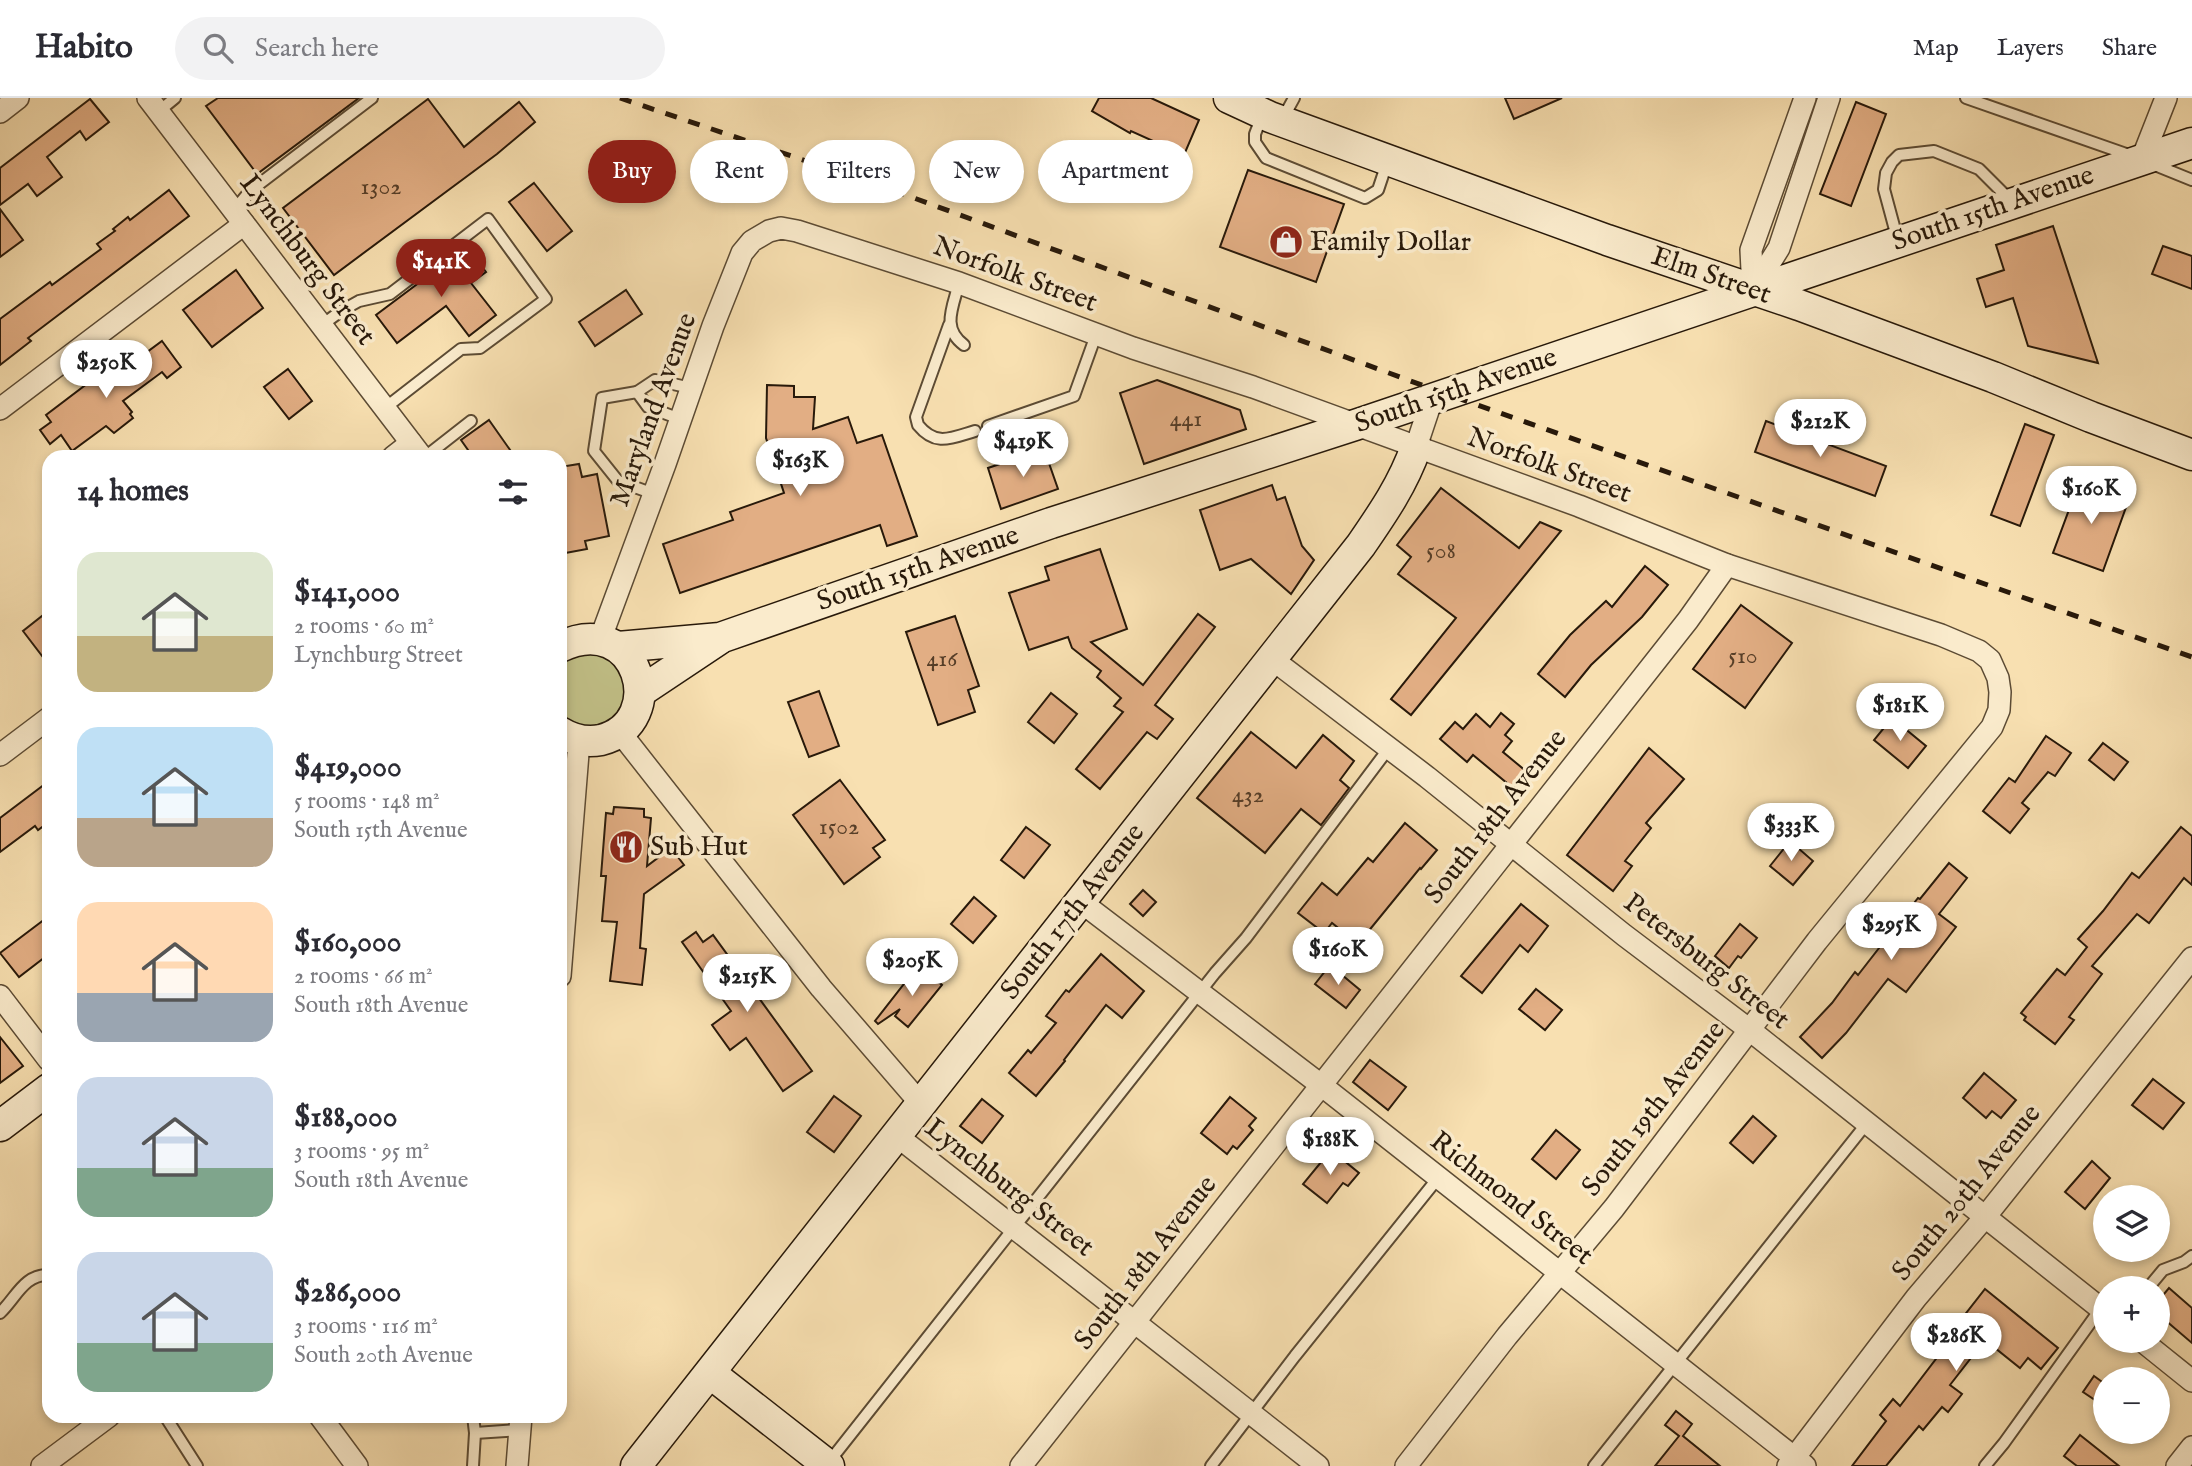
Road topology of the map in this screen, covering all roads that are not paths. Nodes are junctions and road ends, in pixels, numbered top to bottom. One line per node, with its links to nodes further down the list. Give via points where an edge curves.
1 (18, 98): 10 (street)
2 (372, 98): 16 (lane, via 244,197 240,203)
3 (1229, 98): 9 (street, Elm Street)
4 (1805, 98): 20 (street, via 1751,250)
5 (1829, 98): 20 (street, via 1779,248)
6 (1966, 98): 12 (lane)
7 (2166, 98): 12 (street)
8 (160, 103): 16 (street, Lynchburg Street)
9 (1280, 111): 13 (street, Elm Street); 13 (lane, via 1255,134 1266,158 1365,198 1378,190)
10 (0, 112)
11 (2192, 143): 12 (street, South 15th Avenue)
12 (2142, 159): 14 (lane); 15 (street, South 15th Avenue)
13 (1388, 160): 20 (street, Elm Street)
14 (2192, 180)
15 (2013, 202): 18 (street, South 15th Avenue); 18 (lane, via 1979,169 1934,151 1899,155 1886,173 1884,189)
16 (244, 224): 21 (street, Lynchburg Street); 29 (street)
17 (790, 230): 19 (street, Norfolk Street); 25 (street, Maryland Avenue, via 769,231 742,253)
18 (1898, 241): 20 (street, South 15th Avenue)
19 (959, 283): 22 (lane); 23 (street, Norfolk Street)
20 (1753, 290): 27 (street, South 15th Avenue); 38 (street, Elm Street)
21 (322, 325): 28 (street, Lynchburg Street); 28 (lane, via 359,301 390,294 488,219 547,299 480,348 461,349)
22 (949, 325): 24 (lane, via 953,337); 34 (lane, via 916,417 918,425 934,439)
23 (1096, 335): 32 (street, Norfolk Street); 33 (lane, via 1074,396)
24 (964, 345)
25 (691, 387): 26 (lane, via 655,380); 30 (street, Maryland Avenue)
26 (637, 392): 30 (lane, via 648,407); 39 (lane, via 602,398 594,451 618,481)
27 (1432, 399): 32 (street, South 15th Avenue); 35 (street)
28 (385, 408): 36 (street, Lynchburg Street)
29 (0, 409)
30 (681, 419): 39 (street, Maryland Avenue)
31 (471, 421): 37 (lane)
32 (1355, 425): 35 (street, Norfolk Street); 41 (street, South 15th Avenue, via 1051,523)
33 (988, 426)
34 (975, 431)
35 (1416, 447): 40 (street, Norfolk Street); 44 (street, South 17th Avenue, via 1394,497)
36 (417, 450)
37 (422, 450)
38 (2192, 455)
39 (654, 494): 42 (street, Maryland Avenue)
40 (1727, 565): 45 (street, Norfolk Street, via 1941,635 1979,651 1990,660); 52 (street, South 18th Avenue)
41 (720, 638): 42 (street, South 15th Avenue); 46 (street, South 15th Avenue)
42 (609, 643): 43 (street, South 15th Avenue, via 586,638); 46 (street, via 630,660)
43 (567, 644)
44 (1272, 659): 50 (street, Petersburg Street); 53 (street, South 17th Avenue)
45 (1998, 678): 57 (street, South 19th Avenue, via 1999,710 1992,727 1817,941)
46 (640, 692): 48 (street, via 634,714)
47 (42, 723): 51 (street)
48 (620, 732): 49 (street, via 593,741); 61 (street, Lynchburg Street, via 821,988)
49 (567, 738)
50 (1389, 748): 52 (street, Petersburg Street); 55 (lane)
51 (0, 755)
52 (1510, 844): 57 (street, Petersburg Street); 59 (street, South 18th Avenue)
53 (1081, 902): 55 (street, Richmond Street); 61 (street, South 17th Avenue)
54 (2192, 958): 66 (street, South 20th Avenue)
55 (1201, 992): 59 (street, Richmond Street); 67 (lane)
56 (0, 996): 58 (street)
57 (1751, 1031): 62 (street, Petersburg Street); 69 (street, South 19th Avenue)
58 (42, 1051)
59 (1321, 1085): 65 (street, Richmond Street); 74 (street, South 18th Avenue)
60 (42, 1094): 63 (street)
61 (921, 1104): 64 (street, South 17th Avenue)
62 (1867, 1123): 66 (street, Petersburg Street); 77 (lane)
63 (0, 1126)
64 (897, 1136): 67 (street, Lynchburg Street); 78 (street, South 17th Avenue)
65 (1438, 1178): 69 (street, Richmond Street); 80 (lane)
66 (1986, 1217): 72 (street, Petersburg Street); 88 (street, South 20th Avenue, via 1916,1298)
67 (1014, 1226): 74 (street, Lynchburg Street); 95 (lane)
68 (2192, 1256): 71 (lane)
69 (1560, 1273): 77 (street, Richmond Street); 99 (street, South 19th Avenue)
70 (42, 1276): 73 (lane, via 24,1283)
71 (2158, 1276)
72 (2093, 1302)
73 (0, 1313)
74 (1135, 1322): 80 (street, Lynchburg Street); 96 (street, South 18th Avenue)
75 (2093, 1323): 101 (lane)
76 (2157, 1353): 79 (street)
77 (1675, 1365): 88 (street, Richmond Street); 100 (lane)
78 (710, 1373): 94 (street, South 17th Avenue); 95 (street)
79 (2192, 1381)
80 (1251, 1413): 97 (lane); 98 (street, Lynchburg Street)
81 (100, 1423): 89 (street)
82 (169, 1423): 90 (lane)
83 (327, 1423): 91 (street)
84 (474, 1423): 86 (lane)
85 (520, 1423): 86 (lane); 93 (street)
86 (475, 1433): 92 (lane)
87 (2192, 1447): 102 (street)
88 (1796, 1463)
89 (42, 1466)
90 (197, 1466)
91 (357, 1466)
92 (473, 1466)
93 (517, 1466)
94 (636, 1466)
95 (827, 1466)
96 (1021, 1466)
97 (1212, 1466)
98 (1318, 1466)
99 (1406, 1466)
100 (1594, 1466)
101 (1985, 1466)
102 (2177, 1466)

